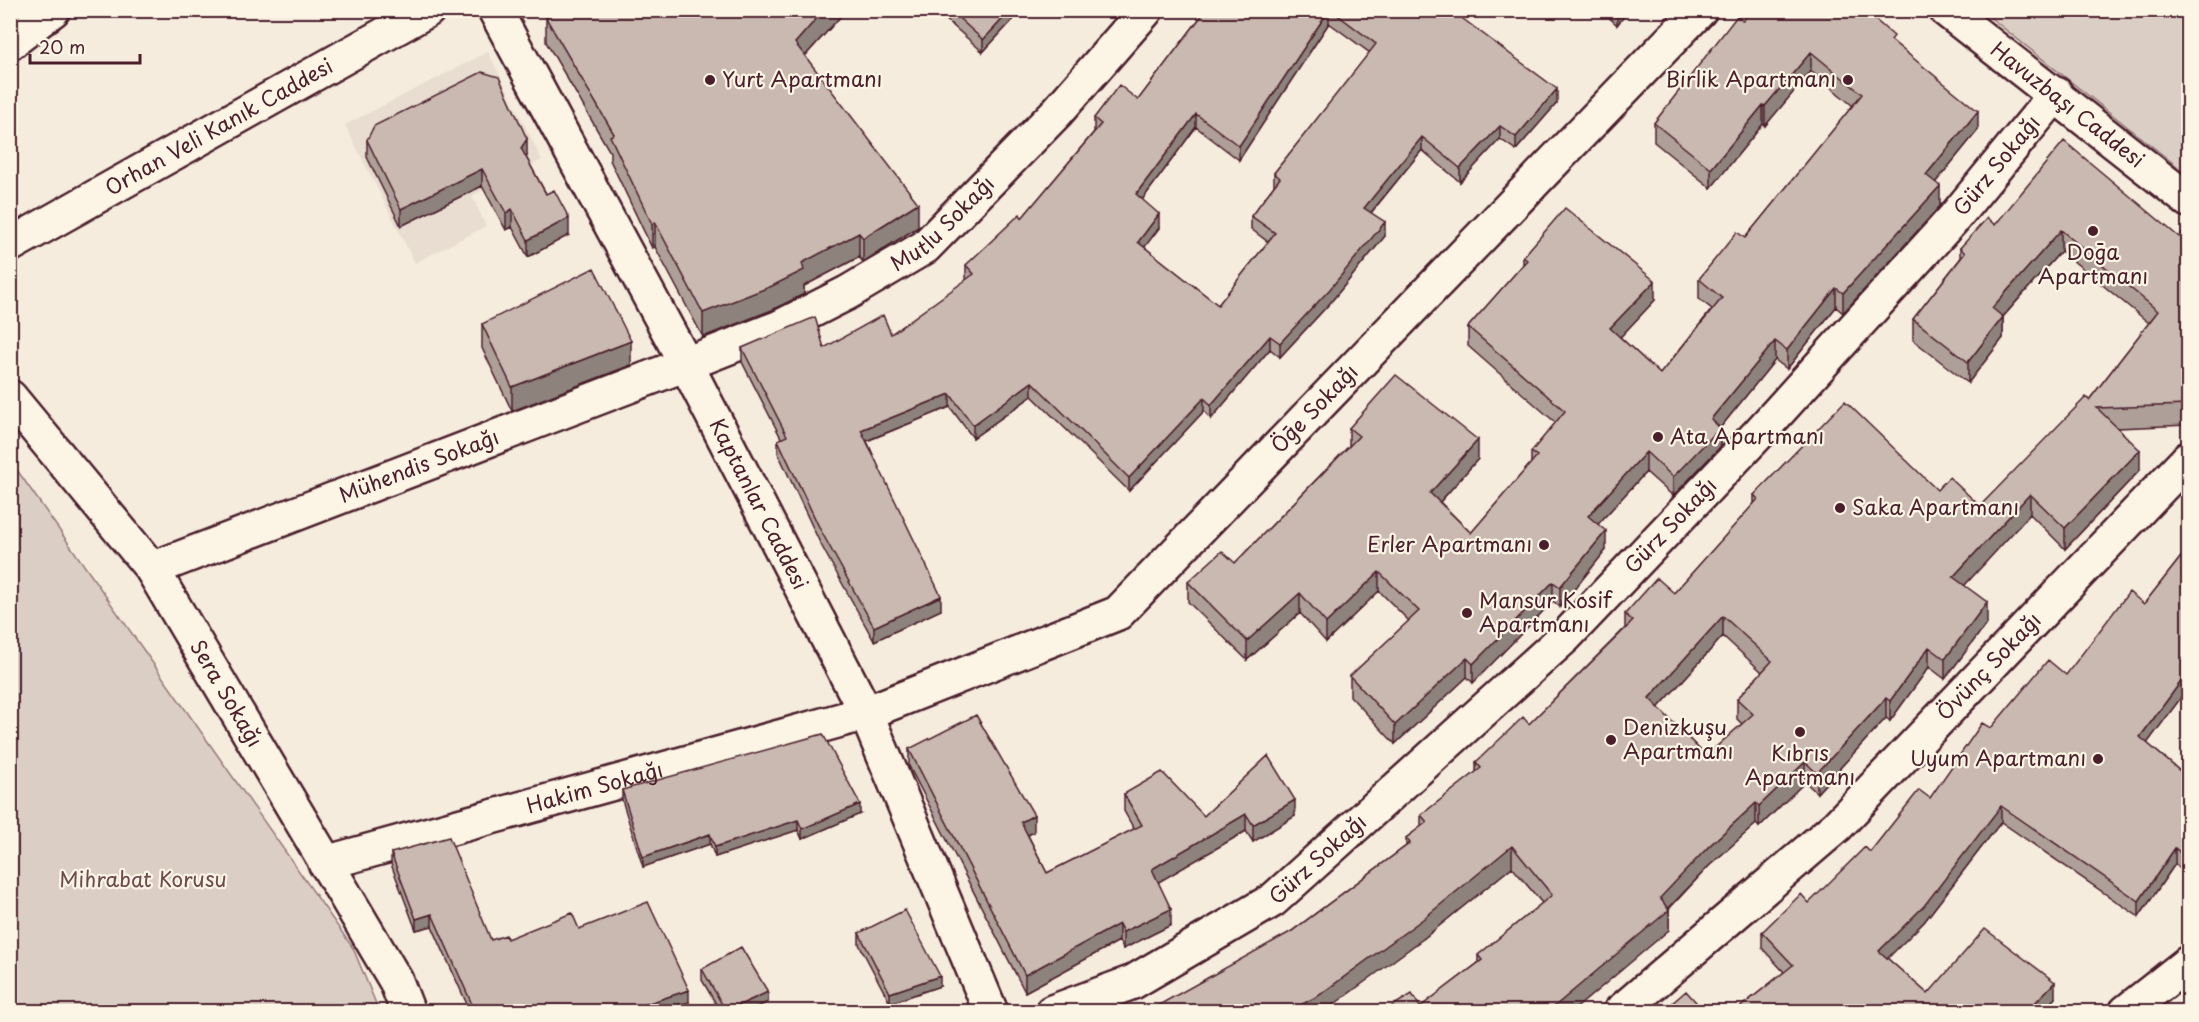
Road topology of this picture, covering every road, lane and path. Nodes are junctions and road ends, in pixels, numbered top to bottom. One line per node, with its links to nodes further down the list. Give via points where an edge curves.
1 (53, 10): 7 (street)
2 (428, 10): 10 (street, Orhan Veli Kanık Caddesi)
3 (495, 10): 11 (street, Kaptanlar Caddesi)
4 (1146, 10): 11 (street, Mutlu Sokağı, via 1057,112 925,246 780,327)
5 (1700, 10): 15 (street, Öḡe Sokağı, via 1118,613)
6 (1946, 10): 8 (street, Havuzbaşı Caddesi)
7 (10, 43)
8 (2056, 94): 9 (street, Havuzbaşı Caddesi); 20 (street, Gürz Sokağı, via 1954,218 1761,432 1566,636 1273,900 1132,982)
9 (2188, 200)
10 (10, 245)
11 (686, 364): 14 (street, Mühendis Sokağı); 15 (street, Kaptanlar Caddesi)
12 (10, 397): 14 (street, Sera Sokağı)
13 (2188, 459): 21 (street, Övünç Sokağı, via 1838,826)
14 (152, 569): 16 (street, Sera Sokağı)
15 (866, 713): 16 (street, Hakim Sokağı); 19 (street, Kaptanlar Caddesi)
16 (326, 863): 18 (street, Sera Sokağı, via 396,981)
17 (2188, 963): 22 (street)
18 (408, 1011)
19 (991, 1011)
20 (1052, 1011)
21 (1620, 1011)
22 (2126, 1011)

